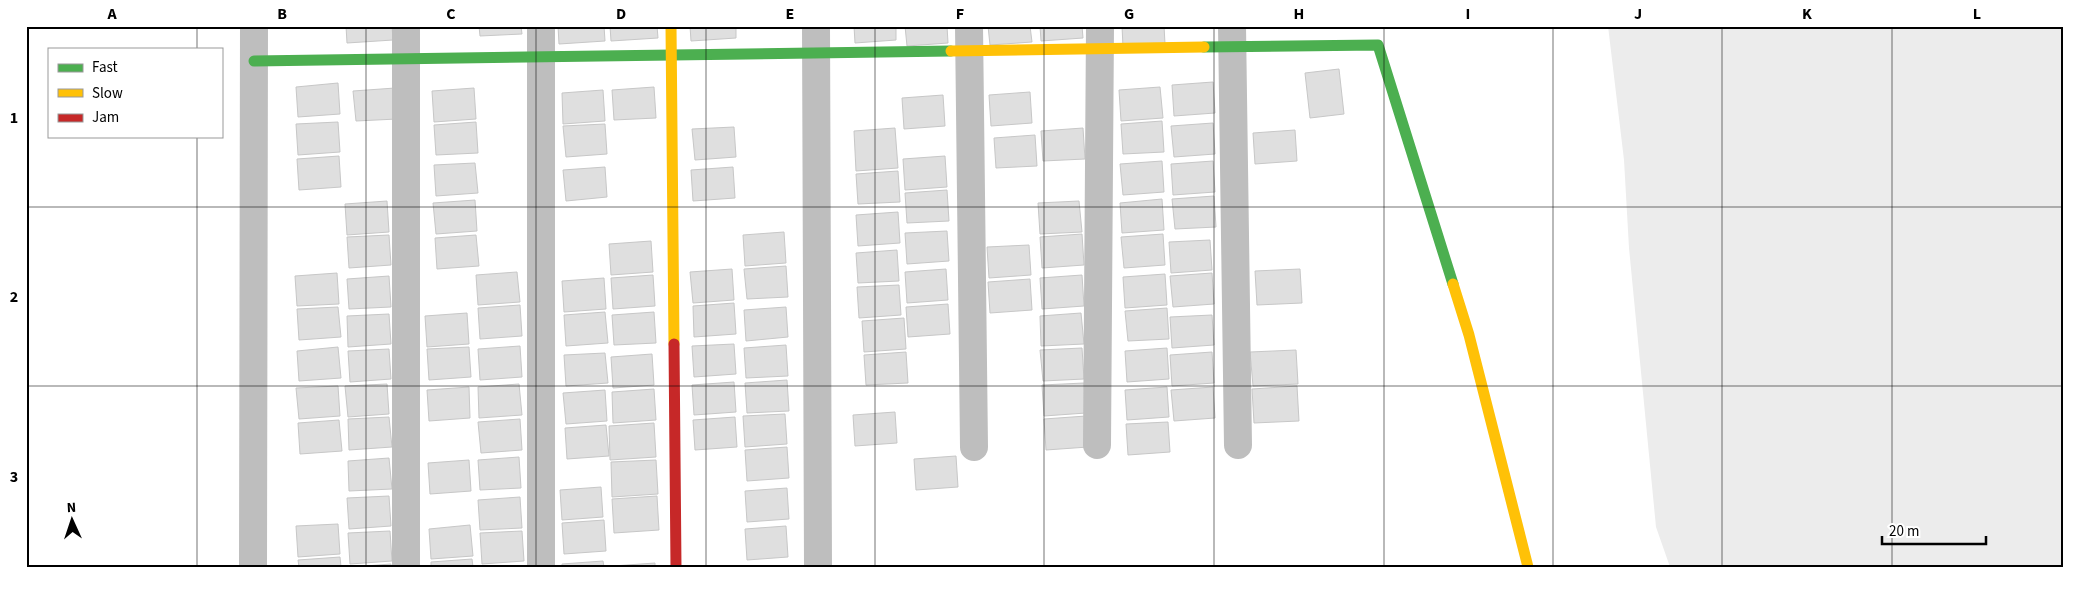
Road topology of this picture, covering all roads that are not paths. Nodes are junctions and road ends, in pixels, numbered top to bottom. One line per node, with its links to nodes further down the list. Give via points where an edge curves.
1 (254, 26): 12 (street)
2 (406, 26): 11 (street)
3 (541, 26): 10 (street)
4 (671, 26): 9 (street)
5 (1232, 36): 7 (street); 14 (street); 21 (street, via 1378,45 1469,336)
6 (969, 38): 7 (street); 8 (street); 15 (street)
7 (1100, 38): 13 (street)
8 (816, 39): 9 (street); 20 (street)
9 (671, 55): 10 (street); 19 (street)
10 (542, 56): 11 (street); 18 (street)
11 (406, 58): 12 (street); 17 (street)
12 (254, 61): 16 (street)
13 (1097, 445)
14 (1238, 445)
15 (974, 447)
16 (253, 567)
17 (406, 567)
18 (541, 567)
19 (676, 567)
20 (818, 567)
21 (1528, 567)

